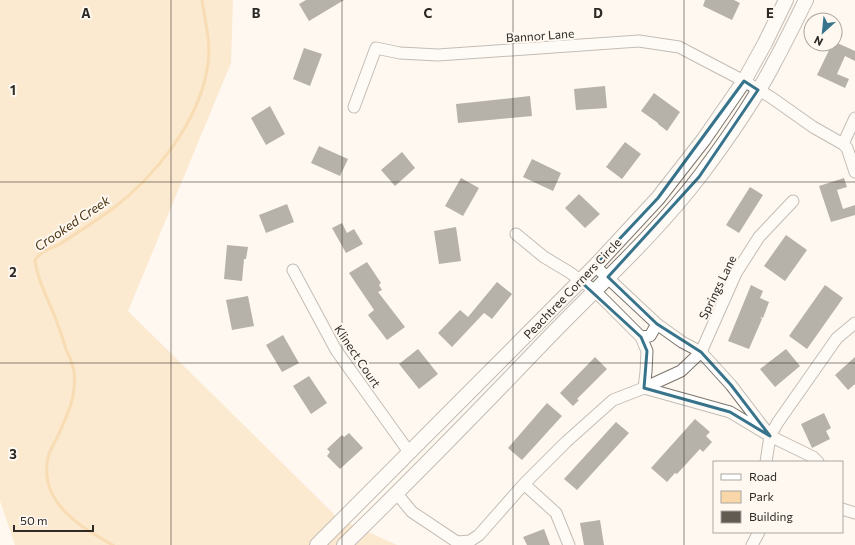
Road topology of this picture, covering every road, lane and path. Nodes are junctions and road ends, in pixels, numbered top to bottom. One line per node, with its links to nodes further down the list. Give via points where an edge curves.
1 (786, 0): 3 (street, Peachtree Corners Circle)
2 (806, 0): 4 (street, Peachtree Corners Circle)
3 (744, 82): 4 (street, Bannor Lane); 5 (street, Bannor Lane, via 679,47 639,41 438,55 400,53 376,48); 11 (street, Peachtree Corners Circle, via 658,198)
4 (758, 90): 7 (street); 13 (street, Peachtree Corners Circle, via 699,177)
5 (354, 107)
6 (855, 118): 7 (street)
7 (843, 144): 8 (street, via 847,148)
8 (855, 172)
9 (793, 201): 19 (street, Springs Lane, via 759,237 736,273)
10 (516, 234): 14 (street)
11 (595, 266): 13 (street); 14 (street, Peachtree Corners Circle)
12 (293, 270): 22 (street, Klinect Court, via 336,350)
13 (608, 277): 15 (street, Peachtree Corners Circle); 17 (street)
14 (580, 281): 15 (street); 22 (street, Peachtree Corners Circle)
15 (594, 290): 18 (street); 26 (street, Peachtree Corners Circle)
16 (855, 323): 21 (street, via 837,338)
17 (657, 324): 18 (street, via 650,336); 19 (street)
18 (641, 337): 20 (street, via 647,351)
19 (701, 352): 20 (street, Springs Lane, via 681,371); 21 (street, via 732,385)
20 (644, 388): 21 (street, via 730,412); 25 (street, Springs Lane, via 613,400)
21 (770, 436): 23 (street); 24 (street)
22 (409, 452): 30 (street, Peachtree Corners Circle)
23 (766, 461)
24 (817, 461)
25 (524, 484): 26 (street, Springs Lane, via 479,535 470,541 457,542 412,512); 32 (street, via 556,513)
26 (397, 494): 31 (street, Peachtree Corners Circle)
27 (843, 509): 28 (street)
28 (855, 513)
29 (758, 533): 33 (street)
30 (317, 545)
31 (344, 545)
32 (569, 545)
33 (752, 545)

